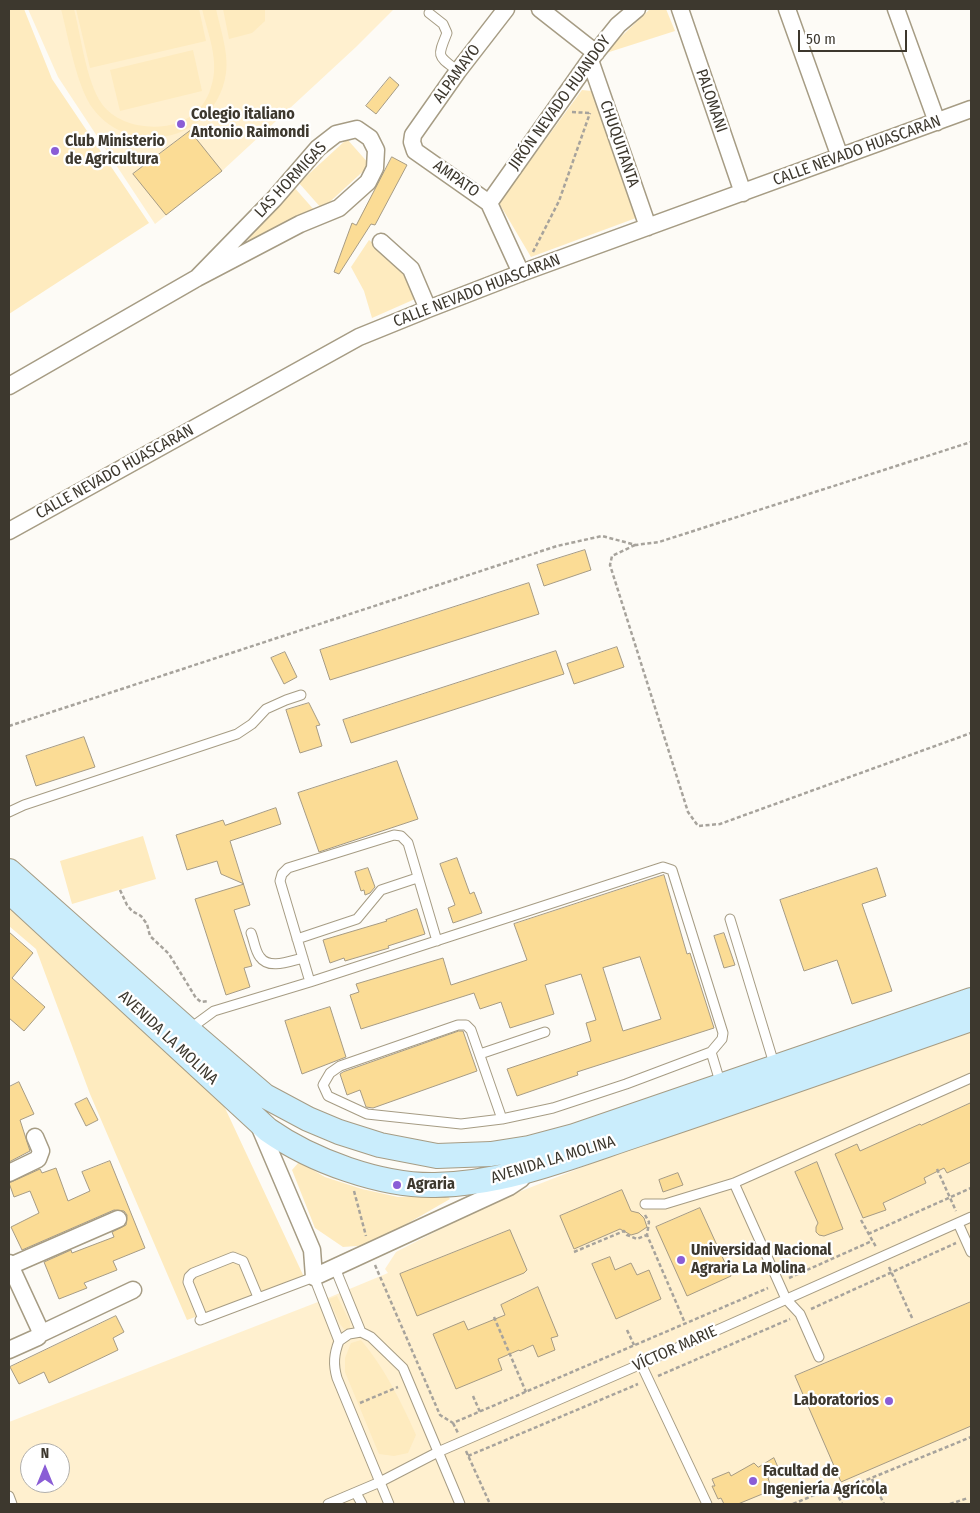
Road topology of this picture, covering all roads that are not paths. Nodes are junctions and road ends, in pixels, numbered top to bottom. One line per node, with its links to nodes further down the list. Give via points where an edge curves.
1 (506, 9): 9 (street, ALPAMAYO)
2 (540, 9): 8 (street)
3 (637, 9): 8 (street, JIRÓN NEVADO HUANDOY, via 618,25)
4 (680, 9): 14 (street, PALOMANI)
5 (787, 9): 13 (street)
6 (896, 9): 11 (street)
7 (429, 13): 9 (lane, via 443,24 447,33 440,51 441,58)
8 (593, 56): 15 (street, JIRÓN NEVADO HUANDOY); 16 (street, CHUQUITANTA)
9 (458, 71): 12 (street, ALPAMAYO, via 413,135)
10 (971, 109): 11 (street, CALLE NEVADO HUASCARAN)
11 (937, 122): 13 (street, CALLE NEVADO HUASCARAN)
12 (412, 142): 15 (street, AMPATO, via 415,151)
13 (840, 157): 14 (street, CALLE NEVADO HUASCARAN)
14 (743, 193): 16 (street, CALLE NEVADO HUASCARAN)
15 (489, 202): 18 (street, AMPATO)
16 (648, 227): 18 (street, CALLE NEVADO HUASCARAN)
17 (381, 242): 20 (street, via 411,269)
18 (522, 273): 20 (street, CALLE NEVADO HUASCARAN)
19 (197, 278): 19 (street, LAS HORMIGAS, via 300,224 339,208 368,182 375,168 376,150 370,138 357,129 336,134 318,148 274,199); 21 (street, LAS HORMIGAS)
20 (428, 308): 22 (street, CALLE NEVADO HUASCARAN, via 359,337)
21 (9, 386)
22 (9, 531)
23 (301, 695): 24 (lane, via 266,710 237,734)
24 (9, 812)
25 (10, 878): 35 (main road, AVENIDA LA MOLINA); 44 (main road, AVENIDA LA MOLINA)
26 (417, 878): 29 (lane, via 381,890 357,918); 29 (lane, via 408,843 401,836 394,835 288,868 280,881); 30 (lane)
27 (730, 919): 39 (lane)
28 (251, 933): 31 (lane, via 260,957 268,963)
29 (297, 939): 31 (lane)
30 (437, 941): 32 (lane); 37 (lane, via 664,867 672,870 723,1033)
31 (303, 958): 32 (lane)
32 (310, 982): 35 (lane, via 215,1011)
33 (971, 1000): 39 (main road, AVENIDA LA MOLINA)
34 (971, 1019): 46 (main road, AVENIDA LA MOLINA, via 729,1104)
35 (188, 1030): 42 (main road, AVENIDA LA MOLINA)
36 (544, 1032): 38 (lane)
37 (711, 1052): 41 (lane); 43 (lane, via 553,1108)
38 (480, 1054): 43 (lane); 43 (lane, via 471,1030 466,1025 458,1025 340,1066 330,1073 324,1084 328,1096 367,1114 461,1124)
39 (775, 1067): 41 (main road, AVENIDA LA MOLINA)
40 (971, 1078): 48 (lane)
41 (722, 1086): 46 (main road, AVENIDA LA MOLINA, via 574,1136)
42 (265, 1096): 44 (main road, via 258,1108); 46 (main road, AVENIDA LA MOLINA, via 308,1119 380,1145 437,1156 491,1154)
43 (502, 1119)
44 (257, 1120): 46 (main road, AVENIDA LA MOLINA, via 281,1139 325,1162 383,1179 432,1185 479,1182); 53 (street)
45 (35, 1137): 47 (street, via 41,1151 38,1159)
46 (529, 1159): 56 (street, via 521,1179 510,1187)
47 (9, 1173)
48 (734, 1183): 49 (lane, via 665,1204); 60 (lane)
49 (643, 1207)
50 (971, 1217): 52 (lane, VÍCTOR MARIE)
51 (118, 1218): 55 (street)
52 (959, 1222): 54 (lane); 60 (lane, VÍCTOR MARIE)
53 (312, 1250): 56 (street); 57 (street)
54 (971, 1252)
55 (9, 1265): 62 (street, via 40,1330)
56 (336, 1268): 57 (street); 61 (lane)
57 (314, 1277): 59 (lane); 63 (lane)
58 (133, 1290): 62 (street)
59 (258, 1298): 59 (lane, via 243,1261 233,1257 189,1277 201,1319)
60 (786, 1299): 65 (lane, via 800,1314); 66 (lane, VÍCTOR MARIE)
61 (361, 1332): 63 (lane, via 349,1334); 67 (lane, via 371,1337 403,1368)
62 (39, 1336): 64 (street)
63 (339, 1342): 68 (lane, via 334,1354 337,1378)
64 (9, 1350)
65 (819, 1357)
66 (641, 1364): 67 (lane, VÍCTOR MARIE); 76 (lane)
67 (438, 1452): 68 (lane, VÍCTOR MARIE); 75 (lane)
68 (380, 1482): 69 (lane, VÍCTOR MARIE); 74 (lane)
69 (356, 1493): 72 (lane, VÍCTOR MARIE); 73 (lane)
70 (9, 1496): 71 (lane)
71 (12, 1504)
72 (328, 1504)
73 (362, 1504)
74 (389, 1504)
75 (460, 1504)
76 (707, 1504)

